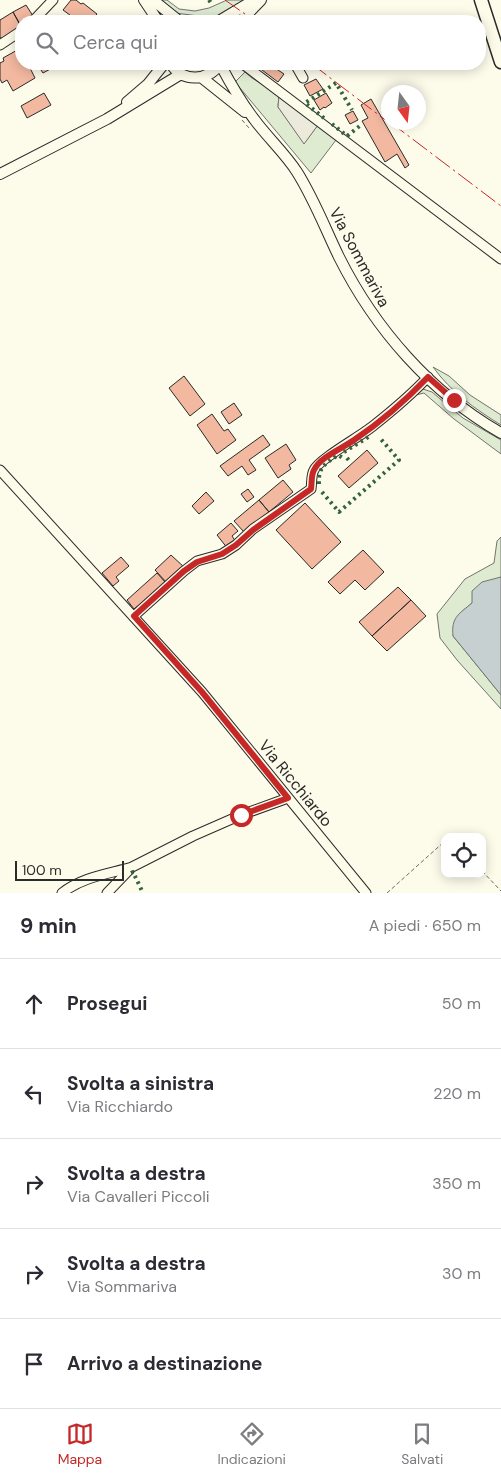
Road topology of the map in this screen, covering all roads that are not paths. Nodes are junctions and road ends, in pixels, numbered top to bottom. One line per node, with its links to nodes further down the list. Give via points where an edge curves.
1 (53, 0): 7 (street)
2 (144, 0): 8 (main road)
3 (153, 0): 9 (main road)
4 (254, 0): 10 (main road)
5 (261, 0): 11 (main road)
6 (481, 0): 12 (highway)
7 (39, 15)
8 (154, 15)
9 (172, 15)
10 (229, 15)
11 (247, 15)
12 (486, 15)
13 (486, 16): 16 (highway)
14 (15, 35): 15 (street)
15 (0, 45)
16 (501, 62)
17 (159, 70): 27 (main road, via 124,105)
18 (177, 70): 23 (main road)
19 (216, 70): 24 (main road)
20 (223, 70): 26 (main road)
21 (251, 70): 29 (street)
22 (298, 70): 25 (street)
23 (181, 74): 24 (main road); 27 (main road)
24 (201, 78): 26 (main road)
25 (303, 78)
26 (254, 119): 30 (main road, Via Sommariva, via 296,170 339,256 377,321 400,350)
27 (81, 133): 28 (main road)
28 (0, 174)
29 (501, 259)
30 (428, 377): 31 (main road, Via Sommariva, via 473,415); 33 (street, via 374,426 314,469 311,489 236,545 184,571)
31 (501, 433)
32 (0, 470): 33 (street, Via Ricchiardo)
33 (134, 616): 34 (street, Via Ricchiardo, via 202,692)
34 (288, 798): 35 (street, via 193,836); 38 (street, Via Ricchiardo)
35 (132, 867): 36 (street, via 96,876); 37 (street)
36 (62, 893)
37 (107, 893)
38 (366, 893)

